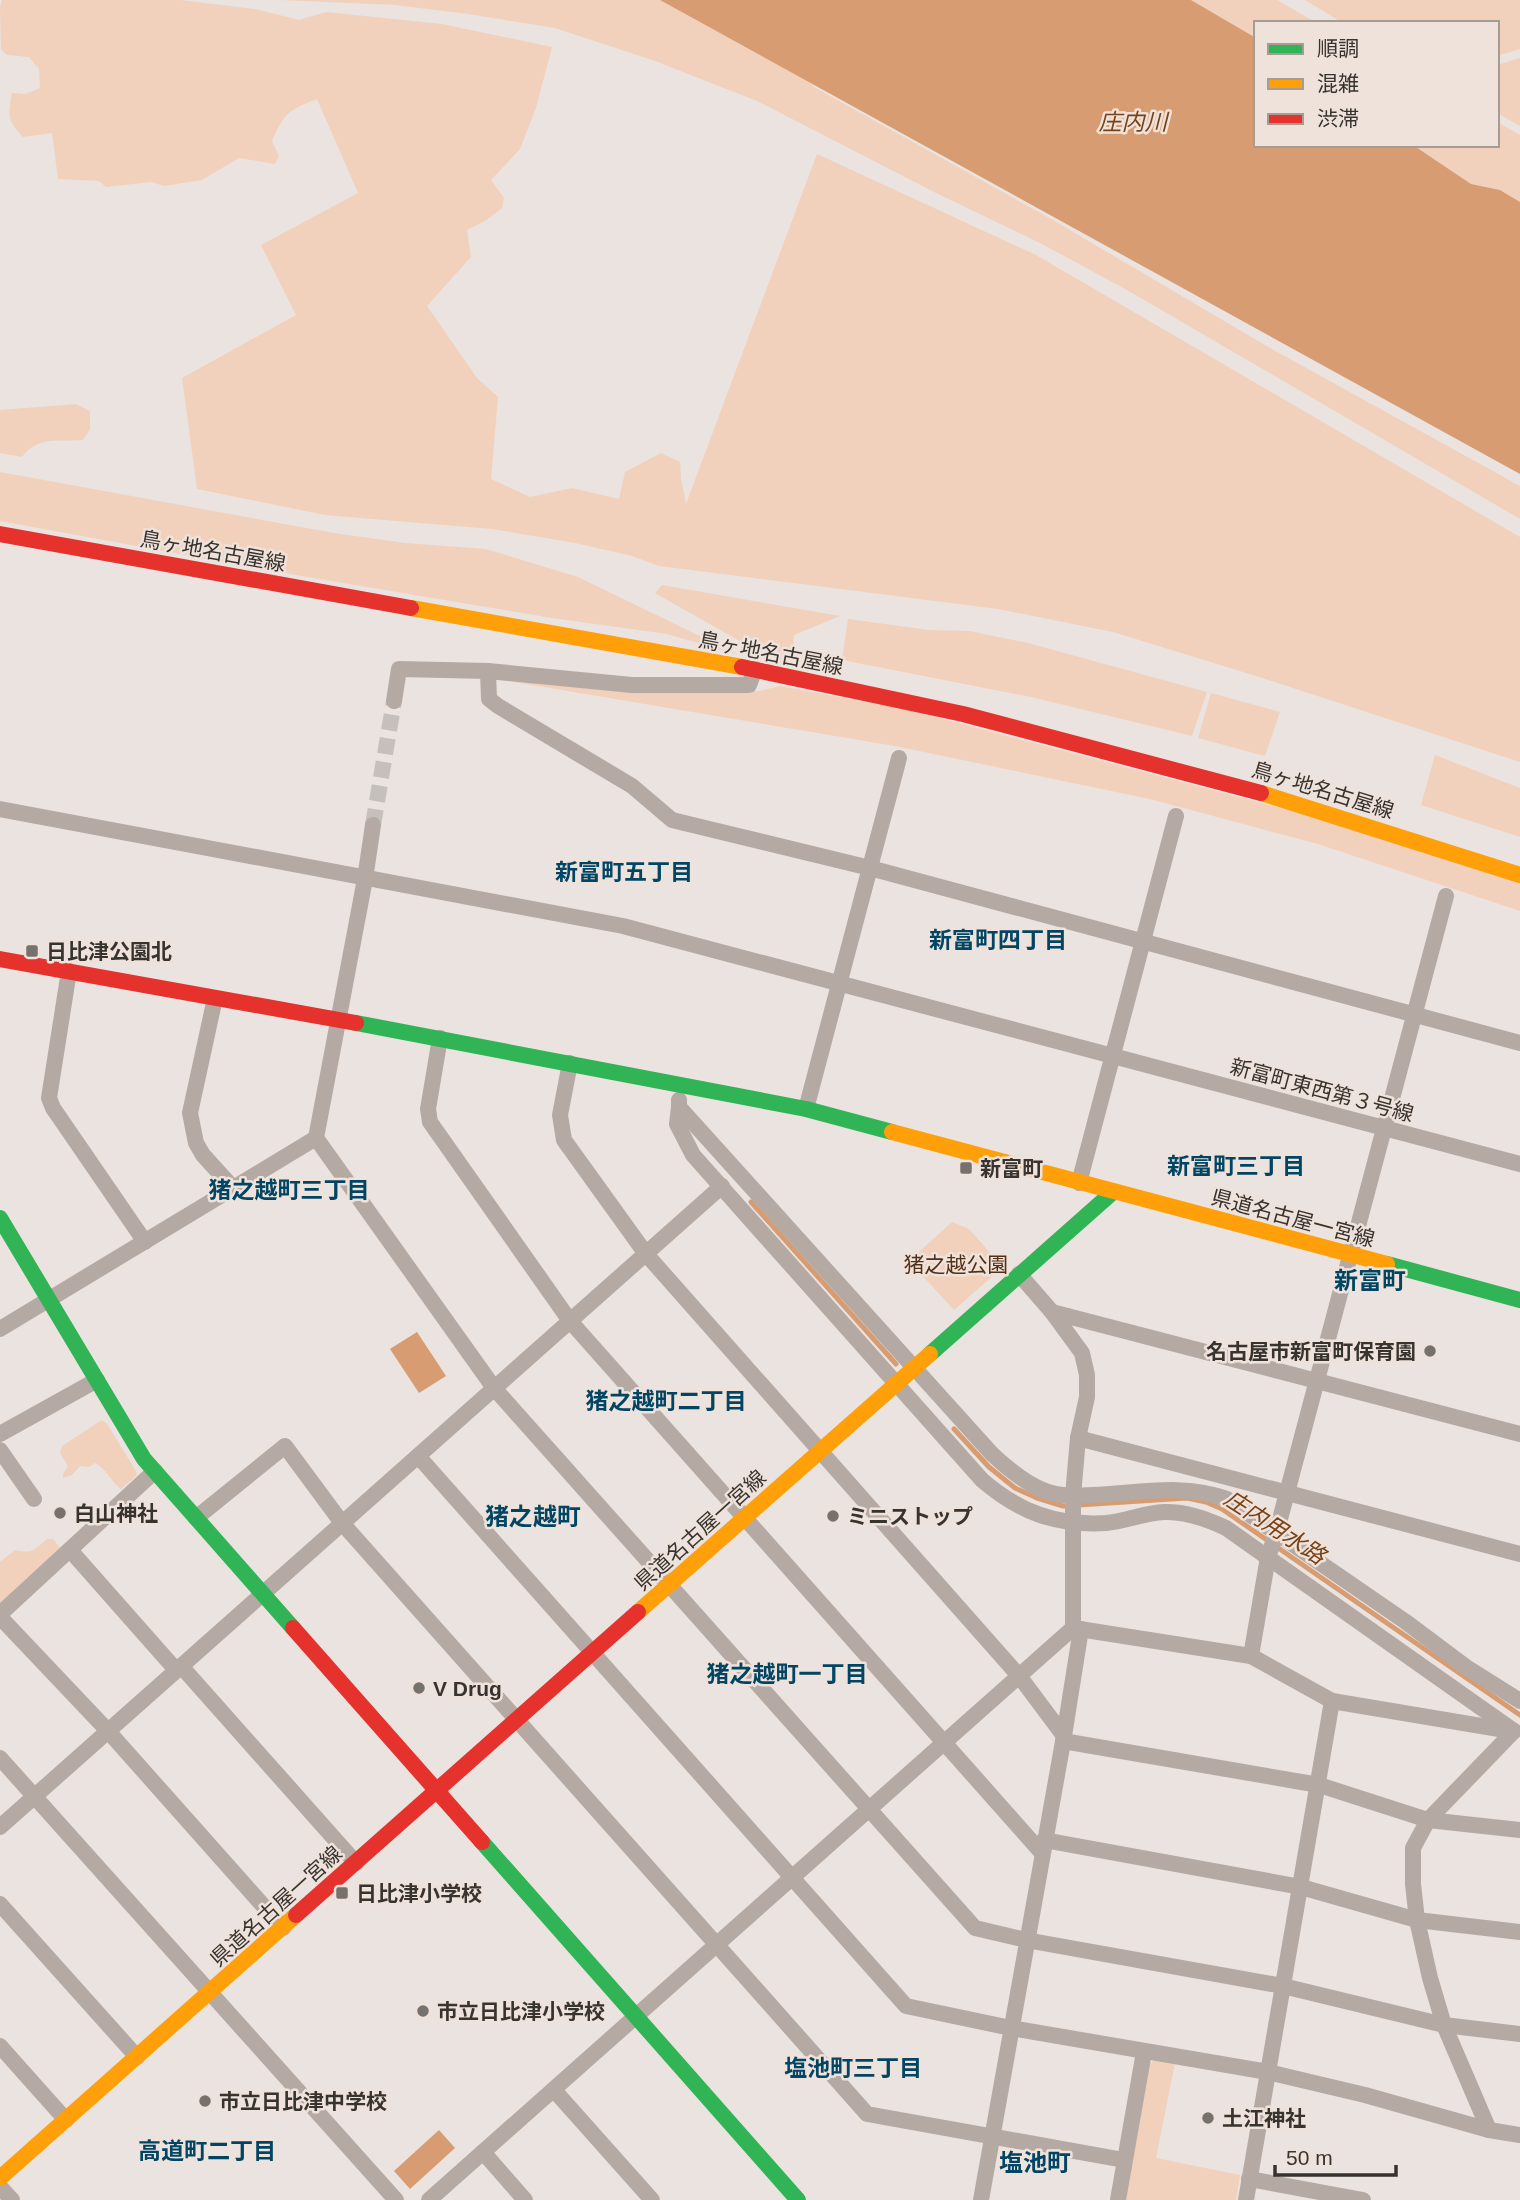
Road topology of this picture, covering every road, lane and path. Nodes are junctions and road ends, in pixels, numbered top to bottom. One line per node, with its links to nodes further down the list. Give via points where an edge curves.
1 (0, 534): 2 (main road, 鳥ヶ地名古屋線)
2 (755, 669): 3 (street, via 749,685 632,685); 10 (main road, 鳥ヶ地名古屋線, via 963,714 1188,772)
3 (488, 671): 4 (street, via 400,668); 9 (street, via 489,699 632,786 672,820)
4 (394, 701)
5 (899, 758): 9 (street)
6 (0, 809): 11 (street, 新富町東西第３号線)
7 (1176, 816): 13 (street)
8 (373, 825): 11 (street)
9 (870, 868): 13 (street); 16 (street)
10 (1520, 875)
11 (365, 879): 16 (street, 新富町東西第３号線, via 623,926); 19 (street)
12 (1446, 896): 18 (street)
13 (1143, 940): 18 (street); 22 (street)
14 (0, 959): 15 (main road)
15 (69, 971): 17 (main road); 35 (street, via 49,1098)
16 (839, 984): 22 (street, 新富町東西第３号線); 26 (street)
17 (215, 998): 19 (main road); 32 (street, via 190,1113 196,1143)
18 (1415, 1015): 21 (street); 27 (street)
19 (339, 1020): 20 (main road); 28 (street)
20 (440, 1038): 23 (main road); 42 (street, via 428,1109 430,1122)
21 (1520, 1044)
22 (1113, 1056): 27 (street, 新富町東西第３号線); 30 (street)
23 (570, 1063): 24 (main road); 36 (street, via 560,1115 564,1140)
24 (677, 1083): 25 (street); 26 (main road)
25 (679, 1107): 31 (street, via 677,1124 693,1155); 44 (street)
26 (806, 1110): 30 (main road)
27 (1384, 1128): 29 (street, 新富町東西第３号線); 37 (street)
28 (317, 1138): 32 (street); 48 (street)
29 (1520, 1164)
30 (1079, 1183): 33 (main road)
31 (722, 1186): 36 (street); 47 (street)
32 (233, 1188): 35 (street)
33 (1113, 1192): 37 (main road, 県道名古屋一宮線); 38 (main road, 県道名古屋一宮線)
34 (0, 1218): 39 (main road)
35 (145, 1242): 39 (street)
36 (646, 1254): 42 (street); 53 (street)
37 (1351, 1256): 40 (main road, 県道名古屋一宮線); 46 (street)
38 (1019, 1274): 41 (street); 44 (main road, 県道名古屋一宮線)
39 (49, 1299): 43 (street); 45 (main road)
40 (1520, 1300)
41 (1052, 1312): 46 (street); 51 (street, via 1082,1353 1087,1375)
42 (570, 1321): 48 (street); 60 (street)
43 (0, 1329)
44 (914, 1368): 47 (main road, 県道名古屋一宮線); 58 (street, via 1006,1467)
45 (97, 1380): 49 (street); 55 (main road)
46 (1318, 1381): 50 (street); 56 (street)
47 (897, 1384): 53 (main road, 県道名古屋一宮線); 58 (street, via 1003,1499 1030,1512)
48 (494, 1388): 54 (street); 66 (street)
49 (0, 1434)
50 (1520, 1434)
51 (1079, 1438): 56 (street); 58 (street)
52 (0, 1450): 57 (street)
53 (821, 1451): 60 (main road, 県道名古屋一宮線); 73 (street)
54 (418, 1456): 61 (street); 70 (street)
55 (155, 1471): 59 (main road); 63 (street)
56 (1286, 1494): 62 (street); 64 (street)
57 (34, 1499)
58 (1072, 1509): 62 (street, via 1157,1490 1206,1491 1227,1499); 65 (street, via 1105,1523 1164,1512 1186,1514 1226,1528); 69 (street)
59 (196, 1518): 61 (street, via 285,1446); 67 (main road)
60 (745, 1518): 66 (main road, 県道名古屋一宮線); 80 (street)
61 (342, 1523): 67 (street); 76 (street)
62 (1276, 1535): 65 (street); 75 (street)
63 (70, 1550): 68 (street); 72 (street)
64 (1520, 1554)
65 (1268, 1556): 71 (street); 78 (street)
66 (669, 1585): 70 (main road, 県道名古屋一宮線); 85 (street)
67 (262, 1594): 72 (street); 83 (main road)
68 (0, 1615): 77 (street)
69 (1077, 1629): 71 (street); 73 (street); 79 (street)
70 (593, 1653): 76 (main road, 県道名古屋一宮線); 91 (street)
71 (1251, 1656): 74 (street)
72 (178, 1668): 77 (street); 90 (street)
73 (1020, 1677): 79 (street); 80 (street)
74 (1332, 1701): 78 (street); 82 (street)
75 (1520, 1701)
76 (517, 1720): 83 (main road, 県道名古屋一宮線); 98 (street)
77 (108, 1731): 84 (street); 95 (street)
78 (1517, 1732): 86 (street)
79 (1063, 1739): 82 (street); 89 (street)
80 (945, 1744): 85 (street); 89 (street)
81 (0, 1758): 84 (street)
82 (1319, 1785): 86 (street); 92 (street)
83 (436, 1792): 90 (main road, 県道名古屋一宮線); 101 (main road)
84 (35, 1796): 87 (street); 100 (street)
85 (869, 1810): 91 (street); 97 (street, via 975,1928)
86 (1428, 1820): 88 (street); 94 (street, via 1412,1848)
87 (0, 1827)
88 (1520, 1830)
89 (1043, 1846): 92 (street); 97 (street)
90 (356, 1863): 95 (main road, 県道名古屋一宮線)
91 (793, 1879): 98 (street); 103 (street, via 906,2006)
92 (1301, 1887): 94 (street); 99 (street)
93 (0, 1904): 107 (street)
94 (1417, 1920): 96 (street); 102 (street)
95 (283, 1928): 100 (main road, 県道名古屋一宮線)
96 (1520, 1932)
97 (1026, 1940): 99 (street); 103 (street)
98 (718, 1946): 101 (street); 112 (street, via 867,2114)
99 (1283, 1986): 102 (street); 108 (street)
100 (210, 1992): 107 (main road, 県道名古屋一宮線); 120 (street)
101 (636, 2018): 109 (street); 124 (main road)
102 (1444, 2025): 104 (street); 111 (street)
103 (1011, 2028): 106 (street); 112 (street)
104 (1520, 2034)
105 (0, 2046): 110 (street)
106 (1144, 2052): 108 (street); 115 (street)
107 (137, 2057): 110 (main road, 県道名古屋一宮線)
108 (1268, 2072): 111 (street); 117 (street)
109 (554, 2090): 114 (street); 123 (street)
110 (66, 2120): 116 (main road, 県道名古屋一宮線)
111 (1489, 2130): 113 (street)
112 (992, 2135): 115 (street); 125 (street)
113 (1520, 2135)
114 (483, 2152): 121 (street); 122 (street)
115 (1124, 2160): 126 (street)
116 (0, 2178)
117 (1249, 2179): 127 (street); 128 (street)
118 (0, 2187): 119 (street)
119 (12, 2200)
120 (396, 2200)
121 (429, 2200)
122 (525, 2200)
123 (652, 2200)
124 (797, 2200)
125 (981, 2200)
126 (1118, 2200)
127 (1245, 2200)
128 (1363, 2200)

